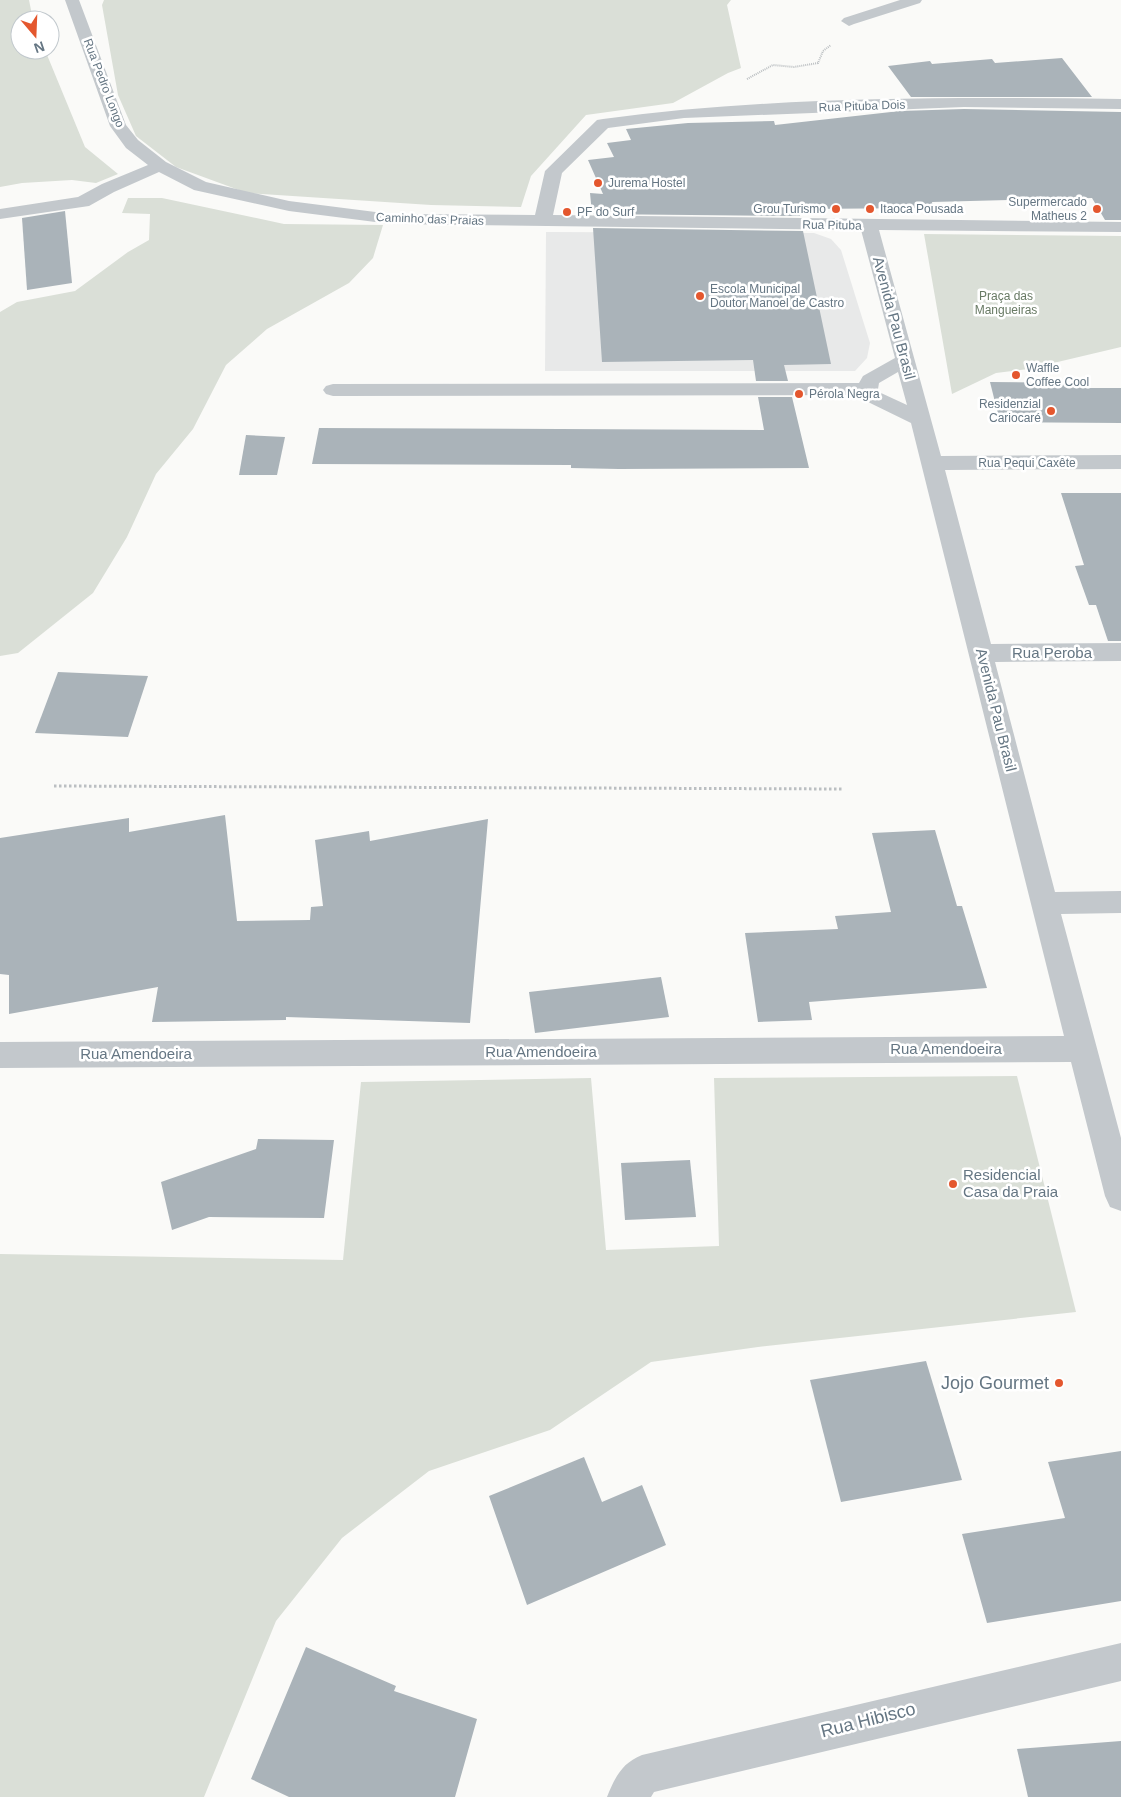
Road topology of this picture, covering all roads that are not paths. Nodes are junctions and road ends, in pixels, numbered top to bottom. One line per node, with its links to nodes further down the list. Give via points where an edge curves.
1 (72, 0): 5 (street, Rua Pedro Longo, via 118,126 132,144)
2 (915, 0): 3 (street)
3 (849, 21)
4 (1121, 104): 8 (street, Rua Pituba Dois, via 964,102 692,113 603,124 554,171)
5 (160, 166): 6 (street, Rua Pedro Longo, via 200,186); 7 (street, via 82,202)
6 (289, 206): 8 (street, Caminho das Praias, via 391,219)
7 (0, 214)
8 (542, 222): 9 (street, Rua Pituba)
9 (869, 225): 10 (street, Rua Pituba); 11 (street, Avenida Pau Brasil)
10 (1121, 227)
11 (906, 360): 12 (street, via 870,380); 14 (street, Avenida Pau Brasil)
12 (868, 389): 13 (street); 14 (street, via 873,397)
13 (333, 390)
14 (920, 419): 16 (street, Avenida Pau Brasil)
15 (1121, 462): 16 (street, Rua Pequi Caxête)
16 (933, 463): 18 (street, Avenida Pau Brasil)
17 (1121, 652): 18 (street, Rua Peroba)
18 (982, 653): 20 (street, Avenida Pau Brasil)
19 (1121, 902): 20 (street)
20 (1045, 903): 21 (street, Avenida Pau Brasil)
21 (1081, 1049): 22 (street, Rua Amendoeira); 23 (street, Avenida Pau Brasil)
22 (0, 1055)
23 (1121, 1196)
24 (1121, 1662): 25 (street, Rua Hibisco, via 642,1775)
25 (626, 1797)

